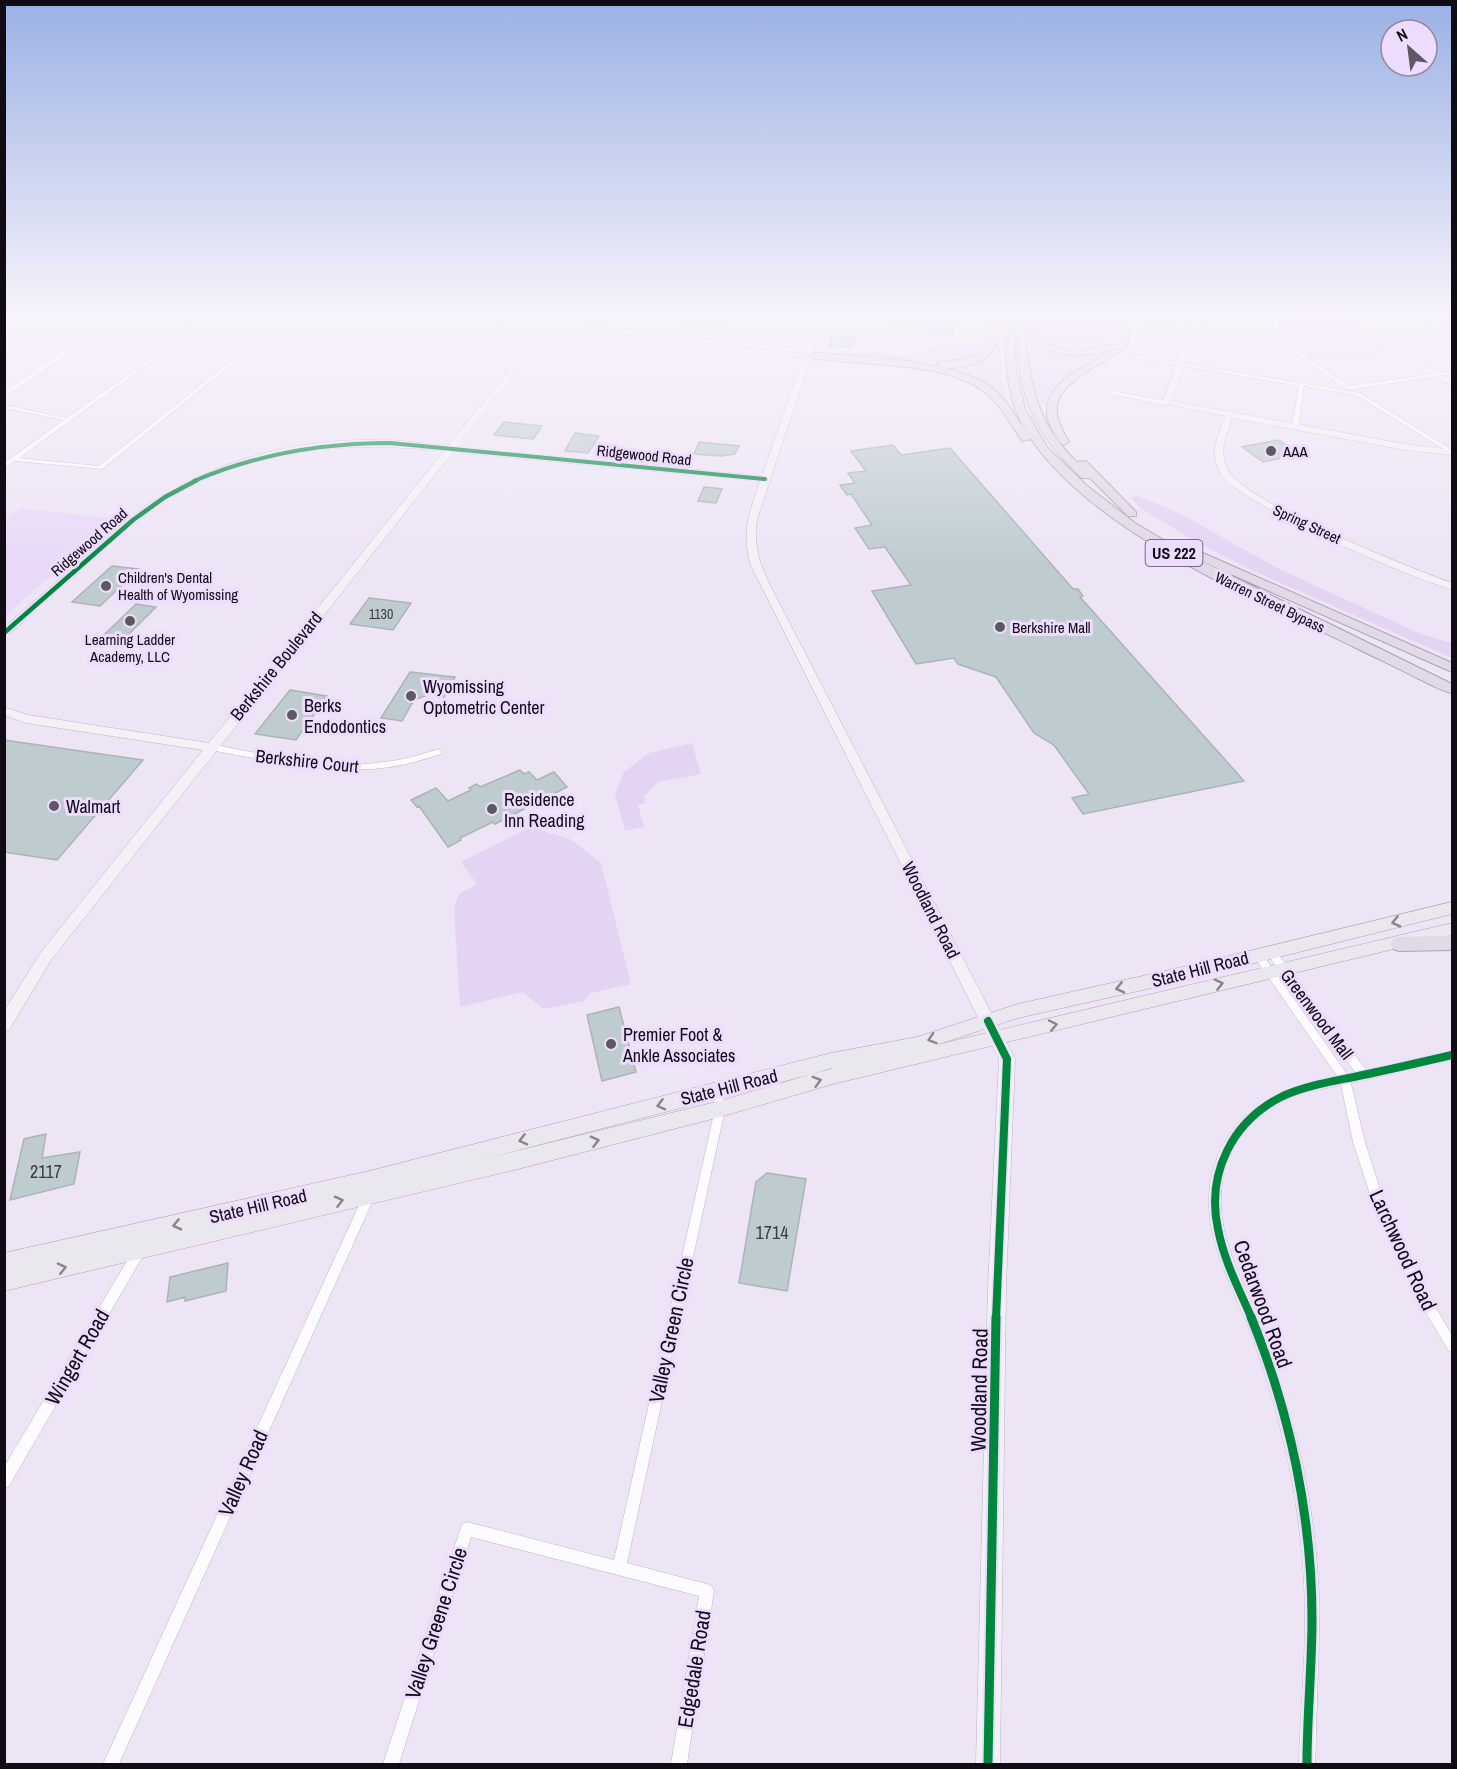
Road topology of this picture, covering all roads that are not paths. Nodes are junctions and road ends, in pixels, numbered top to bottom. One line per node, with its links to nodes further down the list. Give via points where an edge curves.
1 (100, 398): 16 (street)
2 (188, 398): 20 (street, via 100,468)
3 (491, 398): 18 (main road, Berkshire Boulevard)
4 (793, 398): 22 (main road, Woodland Road)
5 (996, 398): 24 (highway, via 1020,432 1068,484)
6 (1018, 398): 24 (highway, Warren Street Bypass / US 222, via 1035,439 1058,466)
7 (1028, 398): 23 (highway, Warren Street Bypass / US 222, via 1048,436 1077,469)
8 (1052, 398): 23 (highway, via 1050,410 1054,425 1068,448)
9 (1137, 398): 13 (street)
10 (1168, 398): 13 (main road)
11 (1300, 398): 17 (street)
12 (1364, 398): 19 (street)
13 (1166, 403): 15 (main road)
14 (4, 406): 16 (street)
15 (1229, 415): 17 (main road); 26 (main road, Spring Street, via 1217,453 1225,474 1245,492 1394,565)
16 (69, 420): 20 (street)
17 (1295, 427): 19 (main road)
18 (450, 448): 22 (main road, Ridgewood Road); 27 (main road, Ridgewood Road, via 380,442 334,444 266,456 213,474 143,511); 32 (main road, Berkshire Boulevard)
19 (1452, 452)
20 (16, 459): 21 (street)
21 (4, 466)
22 (765, 479): 41 (main road, Woodland Road, via 749,530 752,558)
23 (1132, 514): 25 (highway, Warren Street Bypass / US 222)
24 (1139, 532): 30 (highway, Warren Street Bypass / US 222, via 1202,570)
25 (1203, 557): 28 (highway); 29 (highway, Warren Street Bypass / US 222)
26 (1452, 586)
27 (4, 633)
28 (1452, 668)
29 (1452, 678)
30 (1452, 689)
31 (4, 711): 32 (main road, via 38,721)
32 (211, 747): 33 (street, Berkshire Court, via 360,768); 40 (main road, Berkshire Boulevard, via 46,956)
33 (438, 752)
34 (1452, 908): 38 (main road, State Hill Road, one-way to 38)
35 (1452, 929): 37 (main road, State Hill Road)
36 (1452, 943): 37 (highway)
37 (1399, 944): 39 (main road, State Hill Road)
38 (1265, 954): 39 (street, Greenwood Mall); 41 (main road, State Hill Road, one-way to 41, via 1018,1011)
39 (1277, 970): 41 (main road, State Hill Road, one-way to 39); 43 (street, Greenwood Mall); 43 (street, Greenwood Mall)
40 (4, 1025)
41 (992, 1029): 44 (main road, State Hill Road, via 831,1061); 55 (main road, Woodland Road, via 1007,1059 997,1287)
42 (1452, 1055): 43 (street, Cedarwood Road)
43 (1354, 1078): 49 (street, Larchwood Road, via 1359,1142 1382,1213); 56 (street, Cedarwood Road, via 1288,1093 1249,1117 1228,1145 1215,1194 1225,1256 1271,1371 1302,1499 1311,1572)
44 (719, 1099): 45 (main road, State Hill Road); 51 (street, Valley Green Circle)
45 (369, 1187): 46 (main road, State Hill Road); 52 (street, Valley Road)
46 (143, 1241): 47 (main road, State Hill Road); 48 (main road, State Hill Road, one-way to 46); 50 (street, Wingert Road)
47 (4, 1263)
48 (4, 1281)
49 (1452, 1346)
50 (4, 1481)
51 (619, 1569): 53 (street, Valley Greene Circle, via 467,1529); 54 (street, Edgedale Road, via 707,1591)
52 (111, 1764)
53 (391, 1764)
54 (679, 1764)
55 (988, 1764)
56 (1307, 1764)

